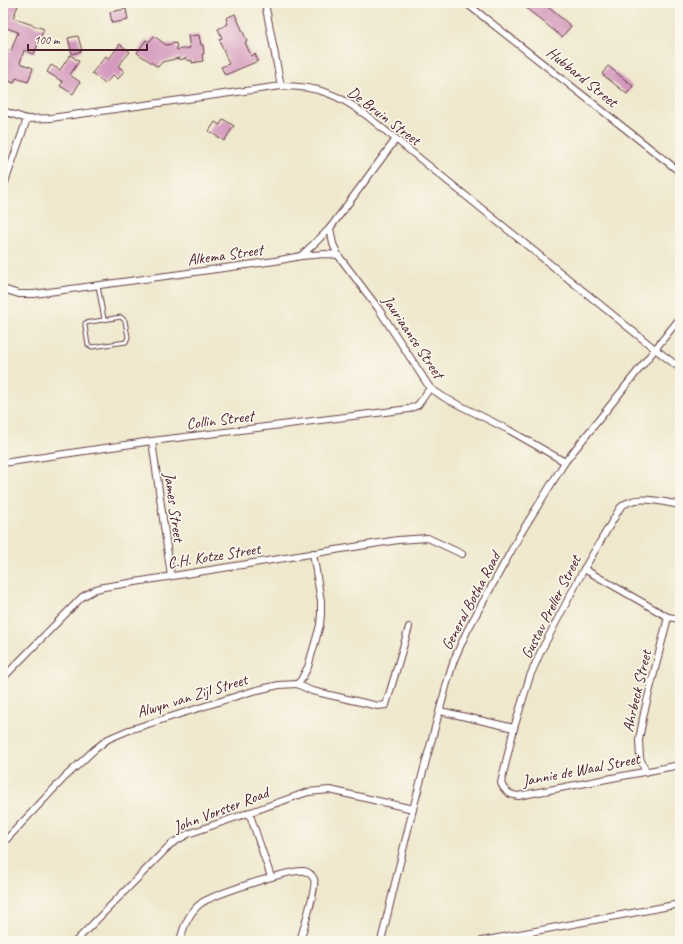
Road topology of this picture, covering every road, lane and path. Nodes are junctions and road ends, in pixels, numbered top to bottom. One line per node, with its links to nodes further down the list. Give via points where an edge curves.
1 (264, 3): 3 (street)
2 (466, 3): 7 (street, Hubbard Street)
3 (281, 86): 5 (street, De Bruin Street, via 51,118); 6 (street, De Bruin Street, via 322,90 336,95)
4 (3, 111): 5 (street, De Bruin Street)
5 (27, 119): 8 (street)
6 (396, 139): 9 (street); 16 (street, De Bruin Street)
7 (680, 172)
8 (3, 188)
9 (330, 228): 10 (street, Jauriaanse Street); 11 (street)
10 (338, 255): 11 (street); 18 (street, Jauriaanse Street, via 378,308)
11 (301, 256): 12 (street, Alkema Street)
12 (98, 286): 13 (street, Alkema Street, via 26,295); 15 (lane)
13 (3, 289)
14 (680, 318): 16 (street, General Botha Road)
15 (104, 319): 15 (lane, via 124,318 128,337 126,342 89,346 85,324)
16 (655, 349): 17 (street, De Bruin Street); 20 (street, General Botha Road)
17 (680, 368)
18 (430, 388): 19 (street, Collin Street, via 418,405 409,409); 20 (street, Jauriaanse Street, via 444,398 509,430)
19 (152, 441): 21 (street, Collin Street); 26 (street, James Street)
20 (565, 462): 32 (street, General Botha Road, via 521,533 467,631 454,660)
21 (3, 463)
22 (680, 505): 25 (street, Gustav Preller Street, via 650,500 625,503)
23 (313, 553): 24 (street, C.H. Kotze Street, via 428,538); 26 (street, C.H. Kotze Street); 31 (street, via 321,601 320,625 308,667 304,677)
24 (462, 554)
25 (584, 569): 27 (street); 33 (street, Gustav Preller Street, via 541,651 530,676)
26 (171, 576): 30 (street, C.H. Kotze Street, via 104,587 89,593 75,604)
27 (668, 616): 28 (street); 35 (street, Ahrbeck Street, via 639,740 640,758)
28 (680, 619)
29 (409, 627): 31 (street, via 386,705 378,706 312,691)
30 (3, 678)
31 (297, 684): 38 (street, Alwyn van Zijl Street, via 253,690 108,739 64,778)
32 (440, 711): 33 (street); 36 (street, General Botha Road)
33 (514, 728): 35 (street, Jannie de Waal Street, via 501,783 506,792 512,795 518,796)
34 (680, 765): 35 (street, Jannie de Waal Street)
35 (646, 772)
36 (413, 809): 37 (street, John Vorster Road, via 343,792 319,790); 45 (street, General Botha Road)
37 (249, 812): 39 (street); 42 (street, John Vorster Road, via 188,834 171,844)
38 (3, 843)
39 (271, 877): 43 (street, via 204,900 188,918); 44 (street, via 304,871 314,879 313,894)
40 (680, 904): 41 (street)
41 (505, 939): 46 (street)
42 (76, 941)
43 (180, 941)
44 (300, 941)
45 (381, 941)
46 (482, 941)

